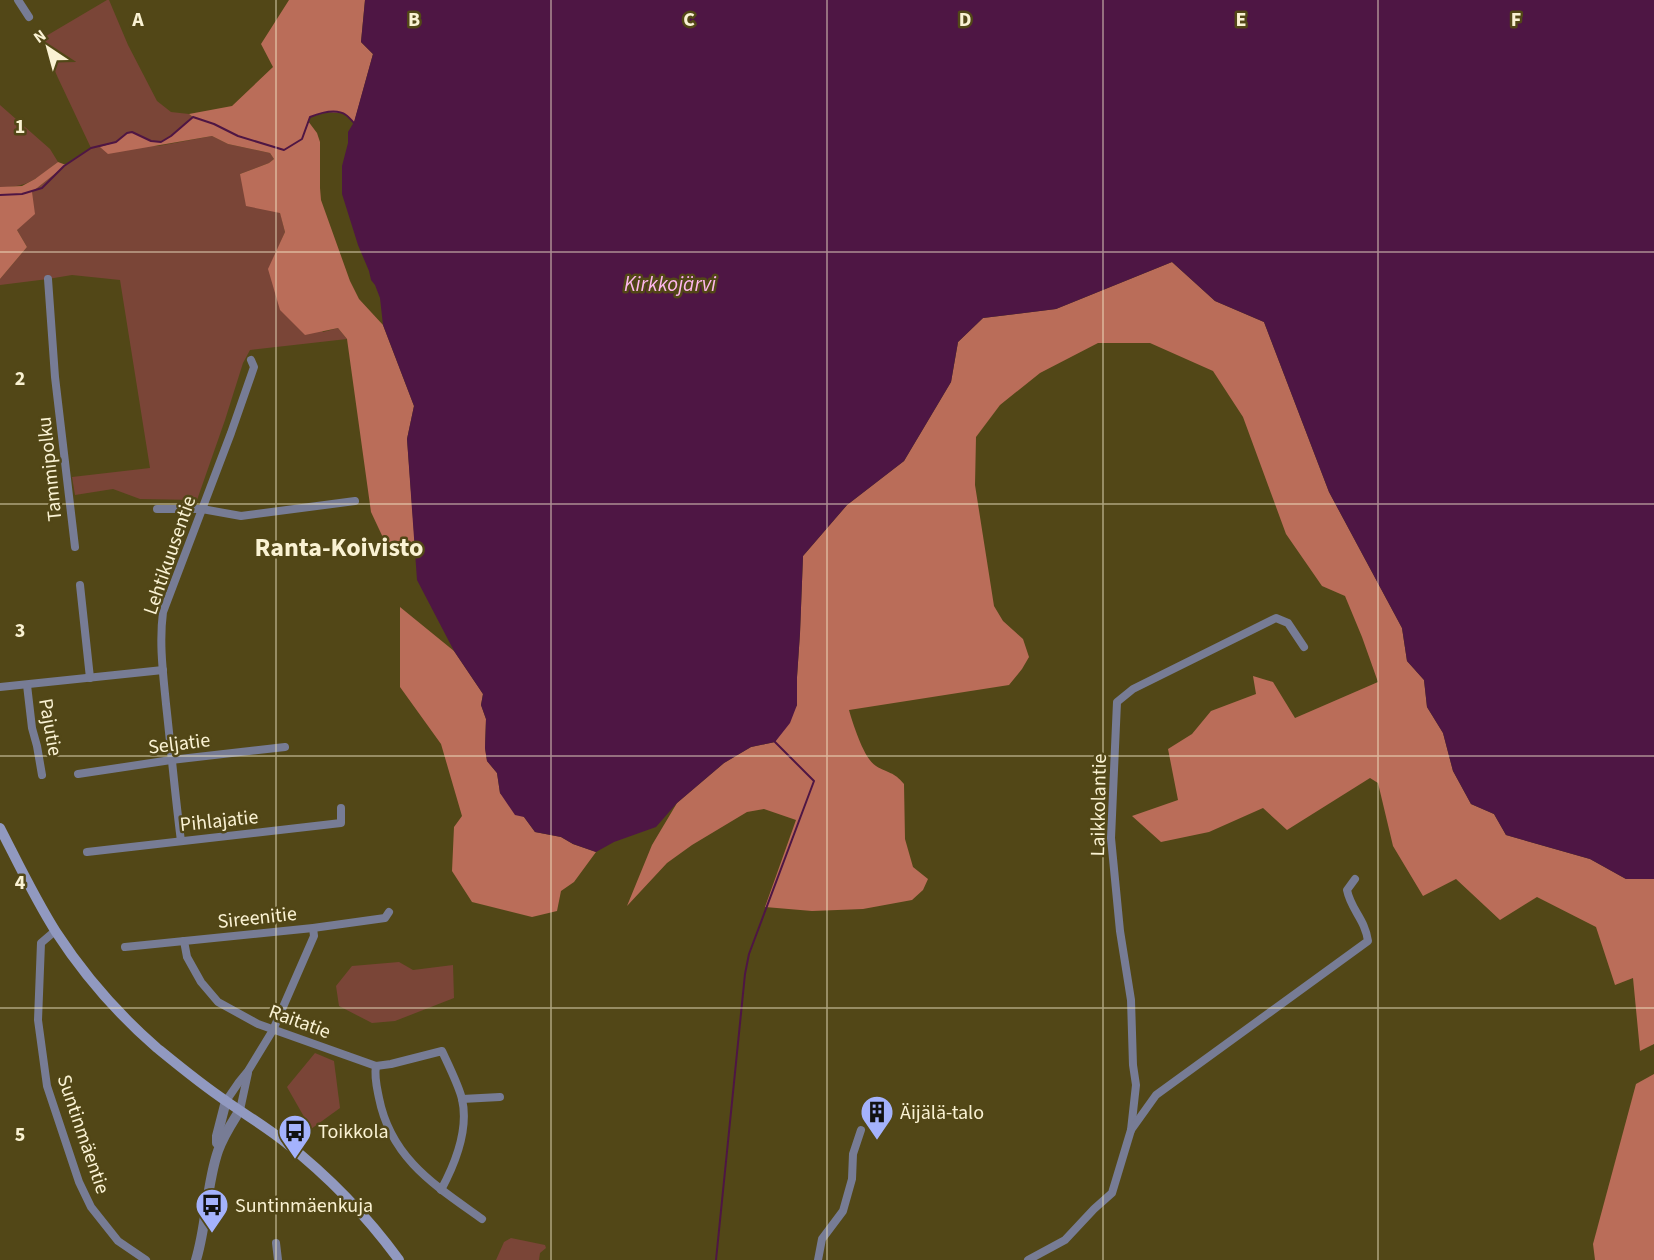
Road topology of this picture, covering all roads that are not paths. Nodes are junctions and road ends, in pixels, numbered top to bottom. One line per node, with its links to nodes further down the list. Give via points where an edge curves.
1 (18, 0): 2 (street)
2 (29, 17)
3 (48, 279): 8 (street, Tammipolku)
4 (251, 360): 7 (street, Lehtikuusentie, via 254,367)
5 (355, 501): 7 (street, via 241,516)
6 (157, 509): 7 (street)
7 (201, 509): 13 (street, Lehtikuusentie, via 163,612)
8 (75, 547)
9 (80, 585): 12 (street)
10 (1304, 647): 39 (street, Laikkolantie, via 1288,623 1276,618 1132,688 1117,702 1111,838 1131,1000 1136,1085)
11 (77, 664): 12 (street)
12 (88, 664): 14 (street)
13 (163, 670): 14 (street); 18 (street, Lehtikuusentie)
14 (90, 678): 15 (street)
15 (27, 685): 16 (street); 20 (street, Pajutie)
16 (0, 687)
17 (285, 747): 18 (street, Seljatie)
18 (171, 760): 19 (street, Seljatie); 23 (street, Lehtikuusentie)
19 (78, 774)
20 (42, 775)
21 (341, 808): 23 (street, Pihlajatie, via 341,823)
22 (0, 828): 28 (main road)
23 (181, 841): 24 (street, Pihlajatie)
24 (87, 852)
25 (1355, 879): 39 (street, Laikkolantie, via 1347,890 1366,928 1368,941 1156,1095)
26 (388, 912): 27 (street, Sireenitie, via 385,918)
27 (313, 928): 29 (street, Sireenitie); 31 (street, via 314,936)
28 (55, 931): 36 (main road, via 118,1011 157,1048); 44 (street, Suntinmäentie, via 41,943 39,1020 47,1086 91,1207 118,1241)
29 (184, 941): 30 (street, Sireenitie); 31 (street, Raitatie, via 187,957 218,1002)
30 (125, 947)
31 (273, 1030): 32 (street, Raitatie); 33 (street)
32 (376, 1066): 35 (street, via 442,1051); 41 (street, via 381,1109 395,1139 412,1165)
33 (248, 1071): 36 (street); 37 (street)
34 (500, 1097): 35 (street)
35 (462, 1099): 41 (street, via 464,1131)
36 (226, 1101): 37 (main road); 40 (street)
37 (240, 1110): 40 (street); 47 (main road, via 287,1143 337,1188)
38 (861, 1130): 48 (street, via 843,1211 822,1239)
39 (1131, 1130): 49 (street, Laikkolantie, via 1112,1193 1065,1240)
40 (217, 1152): 45 (street)
41 (441, 1190): 42 (street)
42 (482, 1219)
43 (276, 1243): 46 (street)
44 (146, 1260)
45 (196, 1260)
46 (278, 1260)
47 (399, 1260)
48 (818, 1260)
49 (1029, 1260)

